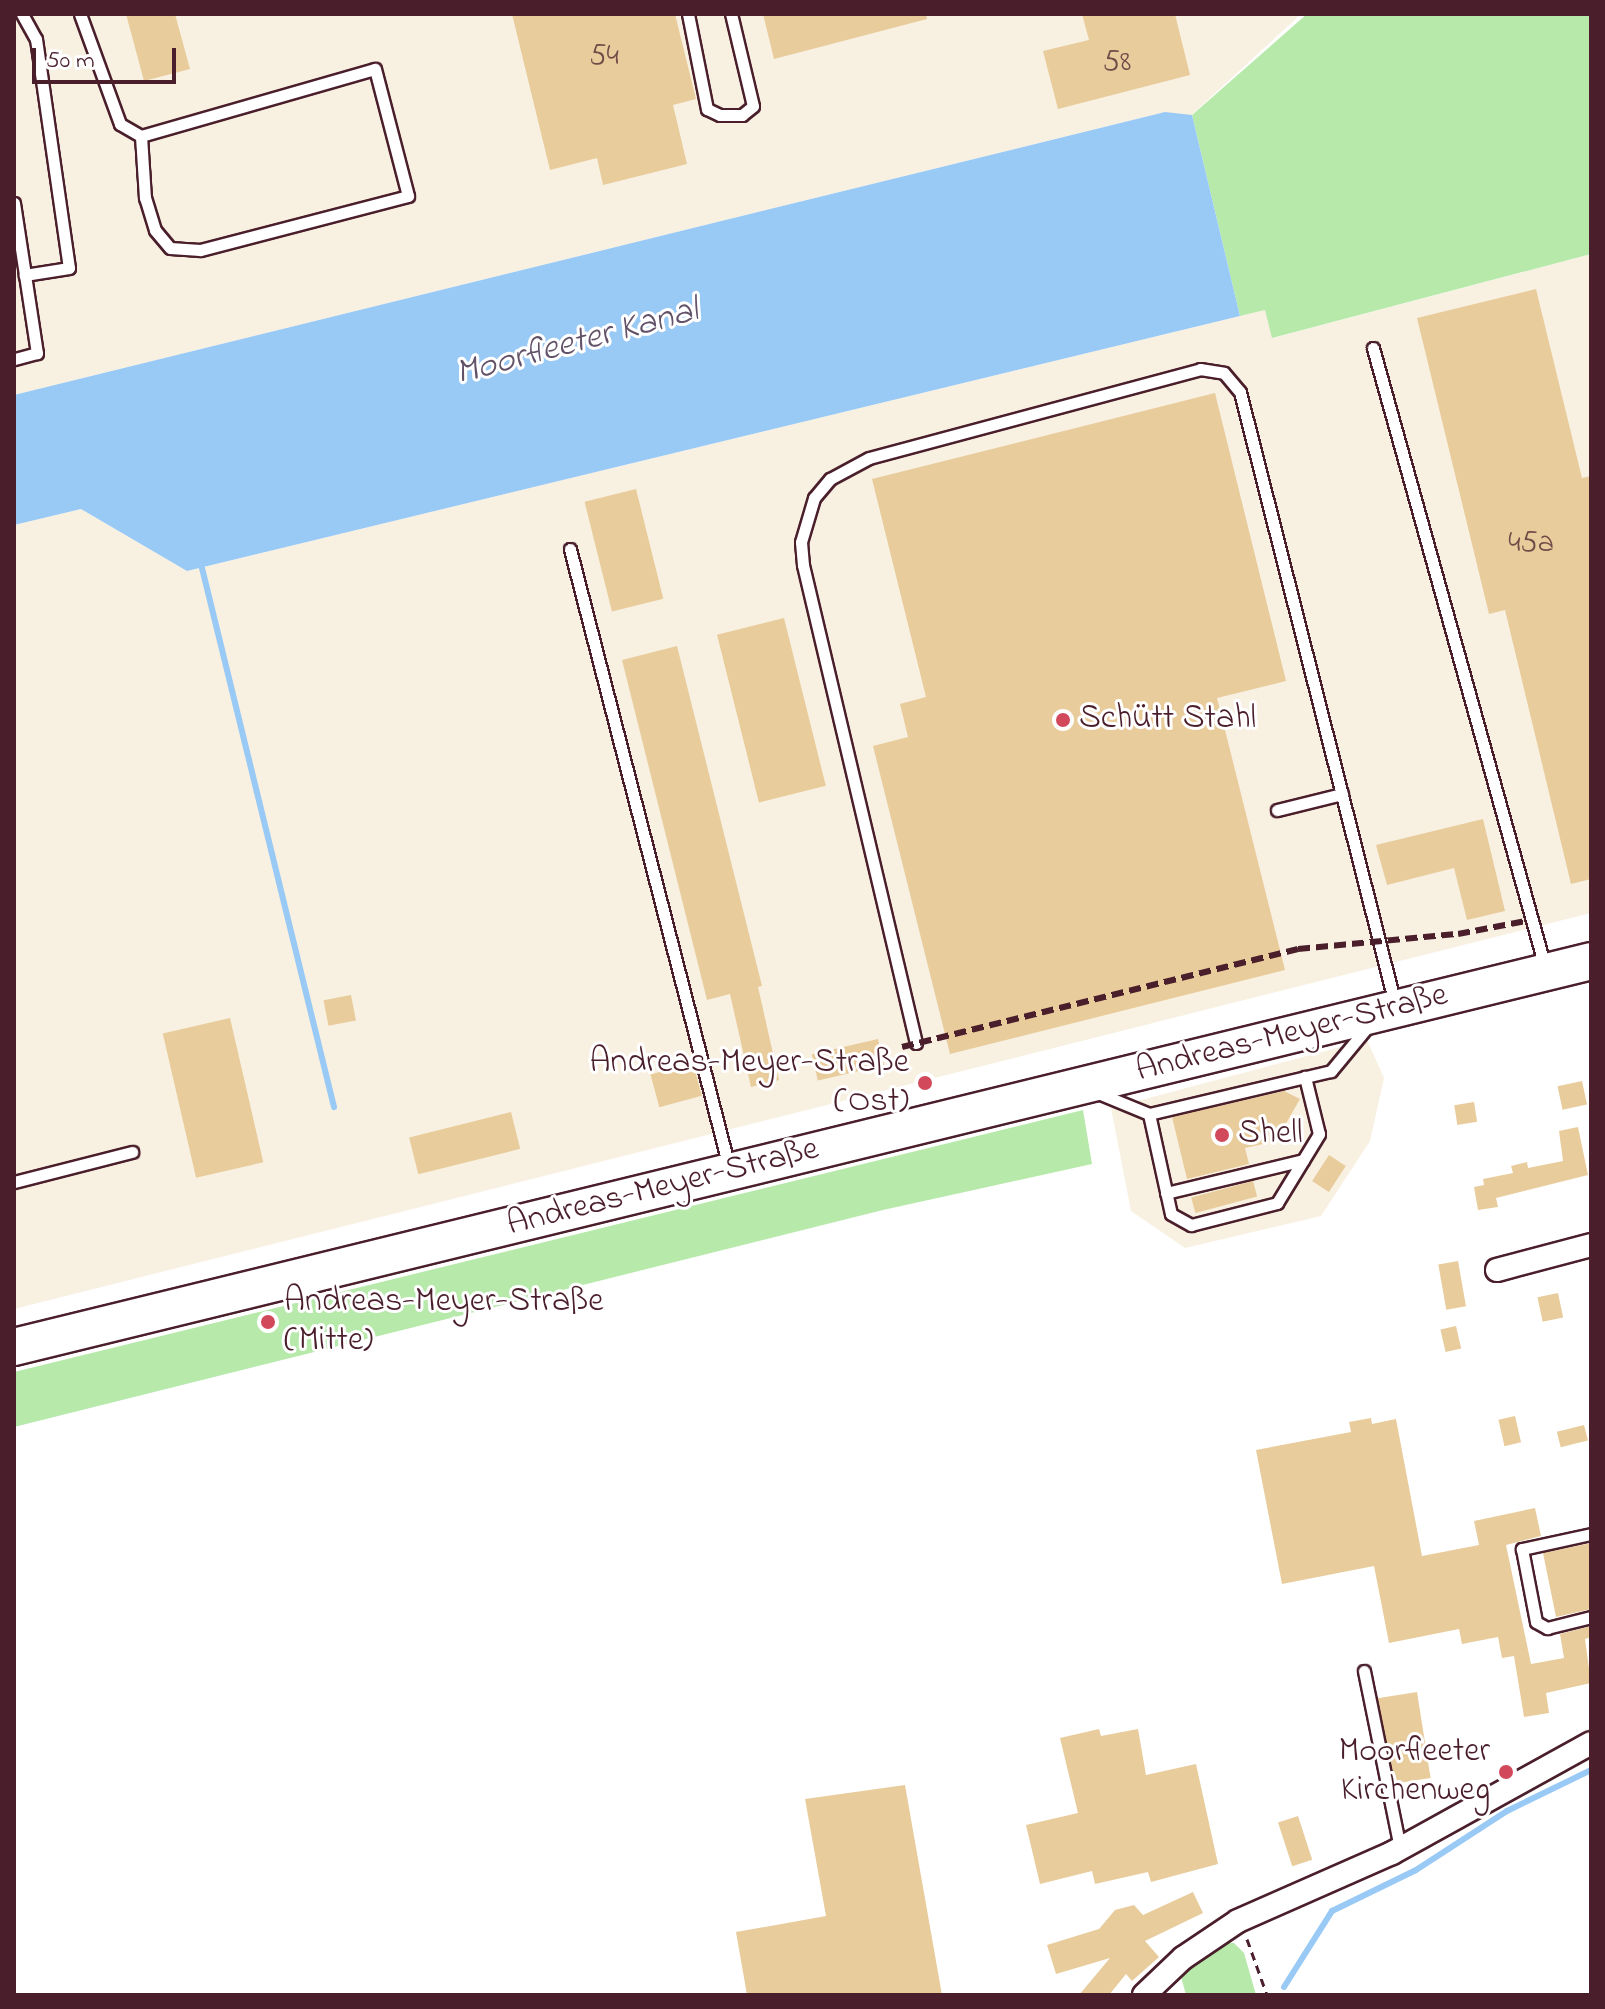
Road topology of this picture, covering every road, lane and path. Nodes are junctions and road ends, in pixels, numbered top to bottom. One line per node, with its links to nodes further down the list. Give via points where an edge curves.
1 (22, 14): 7 (lane, via 36,39 69,268)
2 (80, 14): 5 (lane, via 120,124)
3 (688, 14): 4 (lane, via 707,109 742,115 753,106)
4 (731, 14)
5 (141, 136): 5 (lane, via 375,69 408,196 200,250 170,248 155,230 145,198)
6 (14, 203): 7 (lane)
7 (25, 275): 9 (lane, via 37,353)
8 (1373, 348): 14 (lane)
9 (14, 359)
10 (570, 549): 22 (lane)
11 (1342, 794): 12 (lane); 15 (lane); 16 (lane, via 1240,392 1224,373 1191,371 847,467 814,498 802,553)
12 (1277, 810)
13 (1591, 961): 14 (main road, Andreas-Meyer-Straße)
14 (1546, 972): 15 (main road, Andreas-Meyer-Straße)
15 (1388, 1010): 17 (lane, via 1331,1071); 18 (main road, Andreas-Meyer-Straße)
16 (916, 1043)
17 (1305, 1077): 19 (lane); 21 (lane, via 1319,1134)
18 (1082, 1086): 19 (lane); 22 (main road, Andreas-Meyer-Straße)
19 (1149, 1114): 24 (lane)
20 (132, 1152): 23 (lane)
21 (1303, 1160): 24 (lane); 24 (lane, via 1277,1203 1191,1225 1171,1214)
22 (730, 1171): 27 (main road, Andreas-Meyer-Straße)
23 (14, 1182)
24 (1166, 1193)
25 (1591, 1245): 26 (street)
26 (1497, 1270)
27 (14, 1347)
28 (1591, 1534): 29 (lane, via 1522,1549 1536,1622 1547,1628)
29 (1591, 1617)
30 (1364, 1671): 32 (lane)
31 (1591, 1743): 32 (street)
32 (1400, 1848): 33 (street)
33 (1238, 1921): 34 (street, via 1183,1958); 35 (path)
34 (1144, 1995)
35 (1267, 1995)

